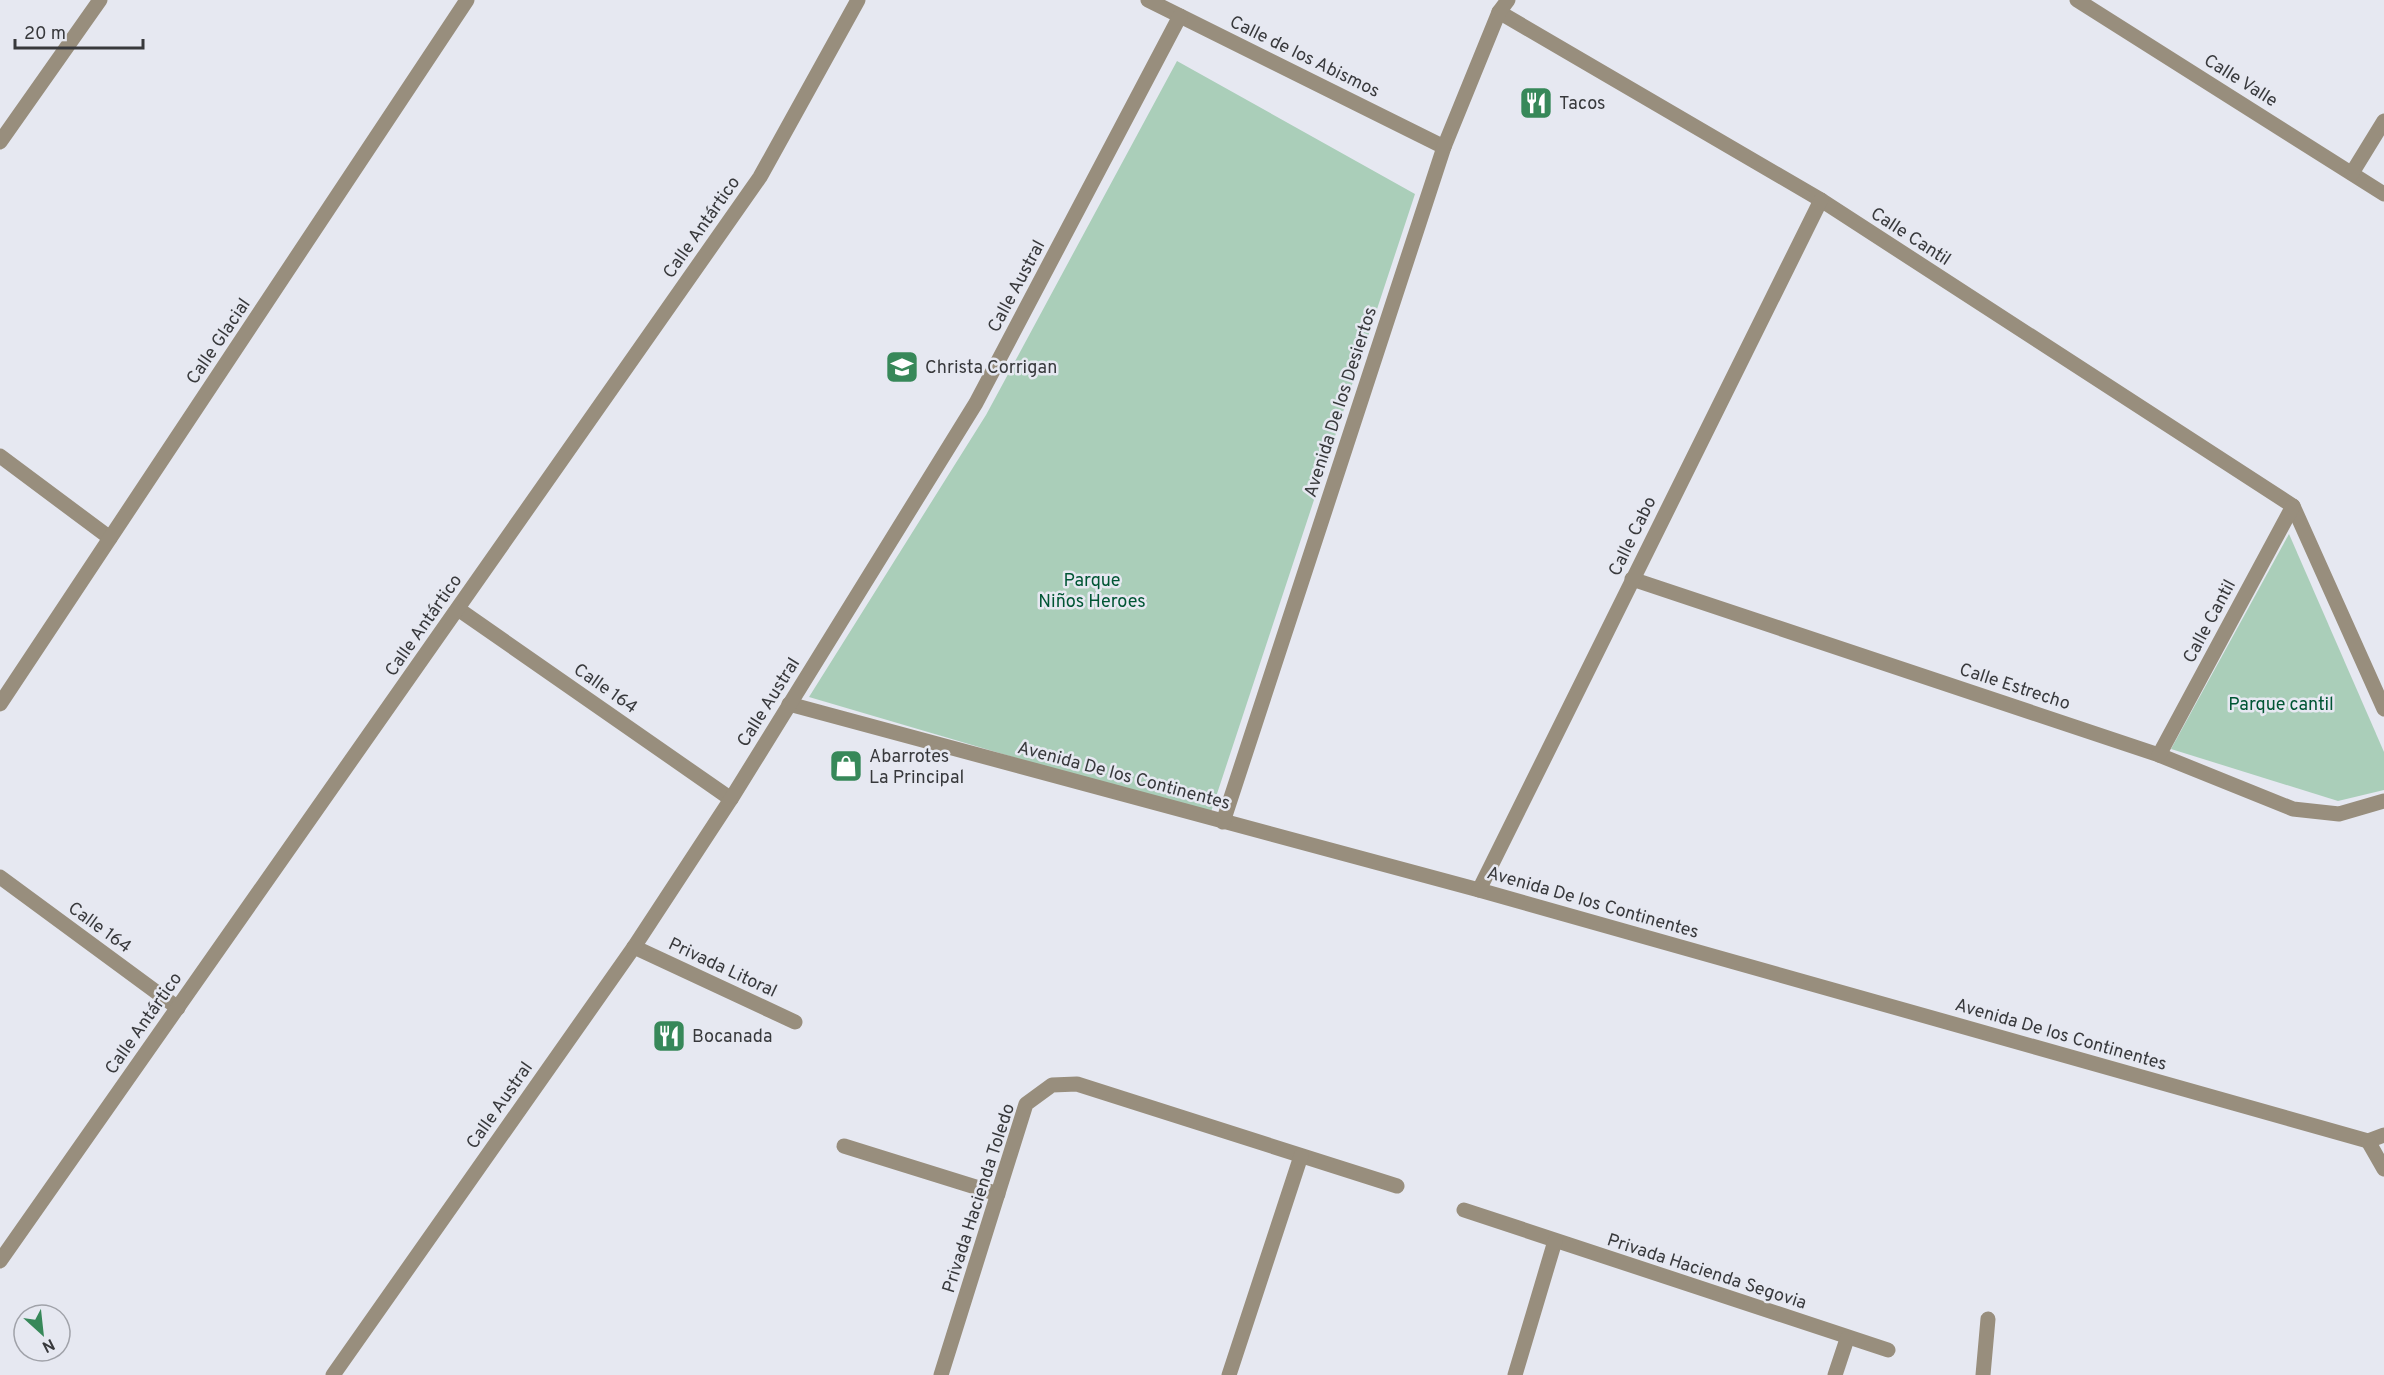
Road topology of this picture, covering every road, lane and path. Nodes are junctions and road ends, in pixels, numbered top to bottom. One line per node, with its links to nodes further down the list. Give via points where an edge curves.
1 (100, 0): 9 (street)
2 (468, 0): 16 (street, Calle Glacial)
3 (858, 0): 18 (street, Calle Antártico, via 760,177)
4 (1148, 0): 7 (street, Calle de los Abismos)
5 (2077, 0): 11 (street, Calle Valle)
6 (1504, 6): 10 (street, Avenida De los Desiertos); 13 (street, Calle Cantil)
7 (1180, 16): 10 (street, Calle de los Abismos); 20 (street, Calle Austral, via 976,403)
8 (2384, 121): 11 (street)
9 (0, 142)
10 (1444, 147): 25 (street, Avenida De los Desiertos)
11 (2352, 173): 12 (street, Calle Valle)
12 (2384, 195)
13 (1821, 200): 15 (street, Calle Cantil); 17 (street, Calle Cabo)
14 (0, 456): 16 (street)
15 (2294, 506): 21 (street); 22 (street, Calle Cantil)
16 (110, 538): 19 (street, Calle Glacial)
17 (1632, 579): 22 (street, Calle Estrecho); 27 (street, Calle Cabo)
18 (458, 609): 23 (street, Calle 164); 29 (street, Calle Antártico)
19 (0, 704)
20 (789, 704): 23 (street, Calle Austral); 25 (street, Avenida De los Continentes)
21 (2384, 709)
22 (2159, 755): 24 (street, Calle Estrecho, via 2293,809 2339,814)
23 (731, 799): 28 (street, Calle Austral)
24 (2384, 801)
25 (1223, 822): 27 (street, Avenida De los Continentes)
26 (0, 877): 29 (street, Calle 164)
27 (1479, 890): 32 (street, Avenida De los Continentes)
28 (634, 947): 30 (street, Privada Litoral); 44 (street, Calle Austral)
29 (178, 1008): 40 (street, Calle Antártico)
30 (795, 1022)
31 (2384, 1135): 32 (street)
32 (2368, 1141): 35 (street)
33 (844, 1146): 37 (street)
34 (1301, 1156): 36 (street, Privada Hacienda Toledo); 37 (street, Privada Hacienda Toledo, via 1077,1084 1052,1085 1026,1104); 46 (street)
35 (2384, 1169)
36 (1397, 1186)
37 (998, 1194): 45 (street, Privada Hacienda Toledo)
38 (1464, 1210): 39 (street, Privada Hacienda Segovia)
39 (1555, 1241): 42 (street, Privada Hacienda Segovia); 47 (street)
40 (0, 1261)
41 (1988, 1319): 49 (street)
42 (1847, 1338): 43 (street, Privada Hacienda Segovia); 48 (street)
43 (1888, 1350)
44 (333, 1375)
45 (941, 1375)
46 (1229, 1375)
47 (1515, 1375)
48 (1835, 1375)
49 (1983, 1375)

